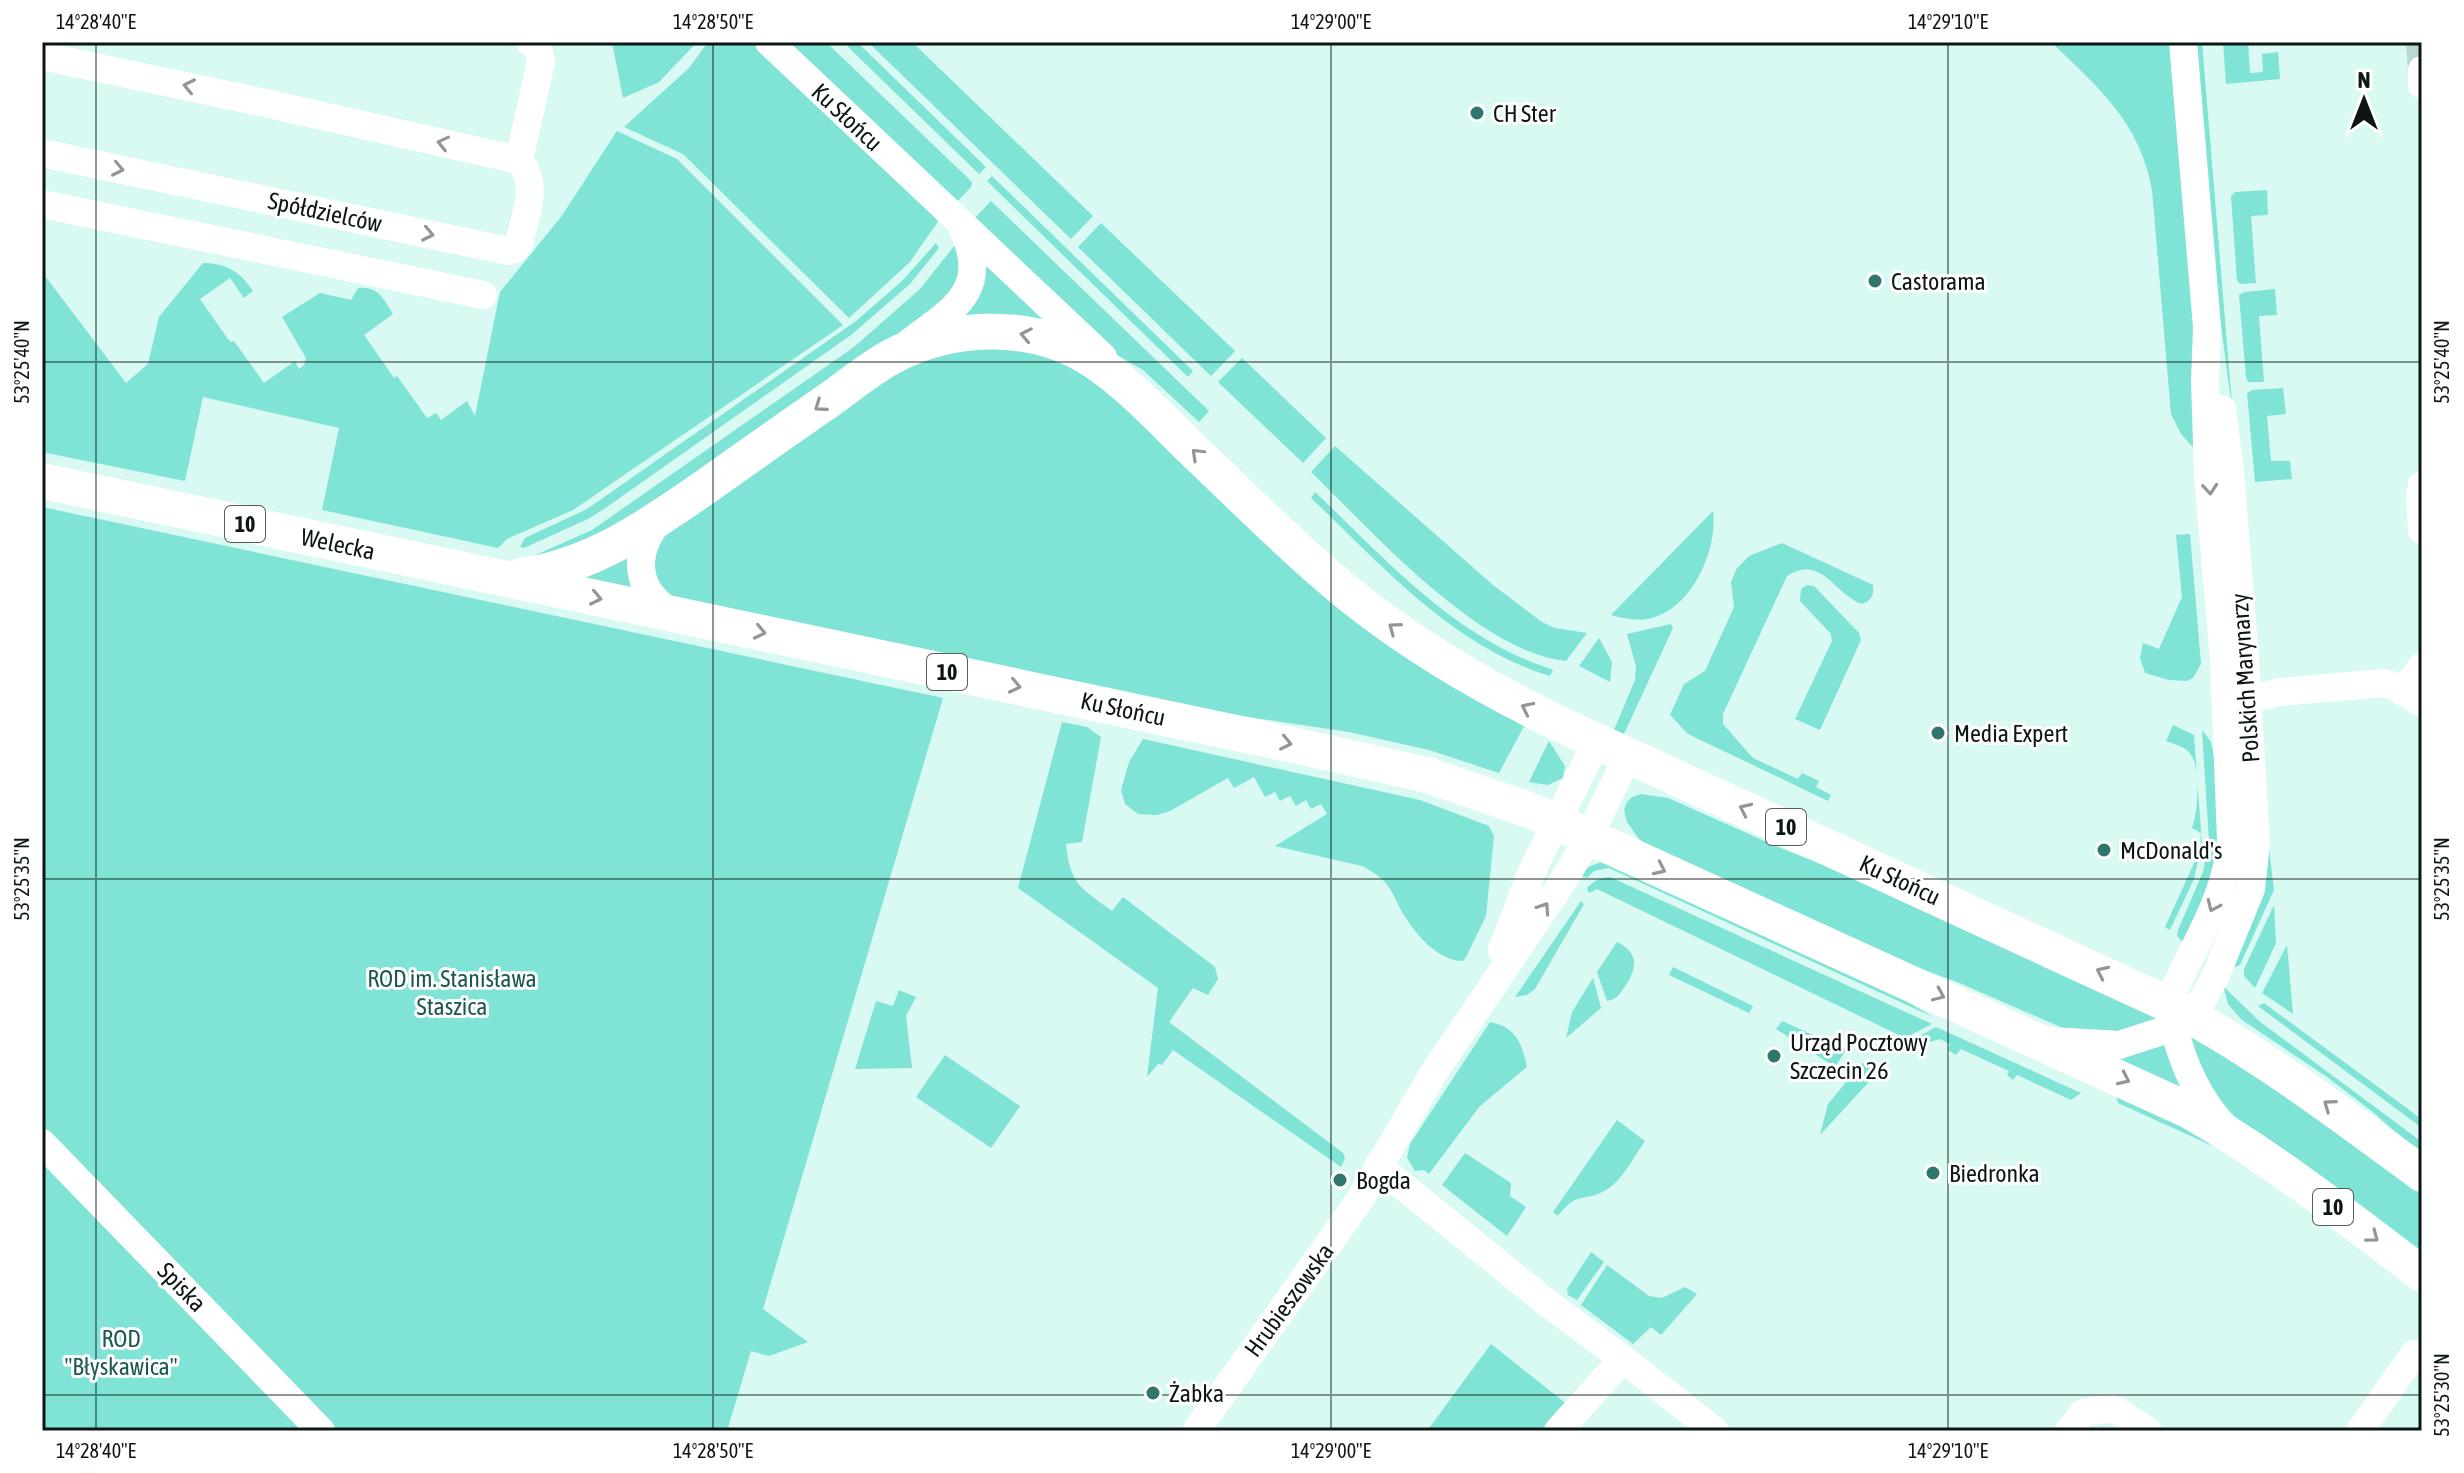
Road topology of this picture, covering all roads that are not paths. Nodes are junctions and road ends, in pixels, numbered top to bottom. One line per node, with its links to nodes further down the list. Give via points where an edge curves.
1 (530, 42): 8 (street, Spółdzielców, via 538,48 541,62)
2 (769, 42): 10 (street, Ku Słońcu)
3 (2183, 42): 12 (street, Polskich Marynarzy)
4 (42, 56): 8 (street, one-way to 4)
5 (2422, 70): 6 (street)
6 (2422, 85)
7 (42, 153): 8 (street, Spółdzielców, one-way to 8, via 508,251 519,244 531,187)
8 (519, 160)
9 (42, 204): 11 (street, Spółdzielców)
10 (961, 224): 13 (street, Ku Słońcu, via 974,263 965,295 946,316); 14 (street, Ku Słońcu)
11 (483, 295)
12 (2207, 327): 24 (street, Polskich Marynarzy, via 2230,471); 29 (street, Polskich Marynarzy, one-way to 29, via 2208,475 2224,660 2230,852 2222,887 2174,990)
13 (884, 361): 14 (main road, Ku Słońcu / 10, one-way to 13, via 1086,356 1059,343 1011,332 939,337); 17 (main road, Ku Słońcu / 10, one-way to 17)
14 (1141, 399): 25 (main road, Ku Słońcu / 10, one-way to 14, via 1491,690 1377,615 1325,575)
15 (42, 481): 19 (main road, Welecka / 10)
16 (2422, 485): 18 (street)
17 (666, 514): 20 (main road, Ku Słońcu / 10, via 577,564); 21 (street, Ku Słońcu, via 643,545 641,575 657,601)
18 (2422, 530)
19 (447, 567): 20 (main road, Ku Słońcu / 10)
20 (492, 577): 21 (main road, Ku Słońcu / 10, one-way to 21)
21 (684, 616): 26 (main road, Ku Słońcu / 10, one-way to 26, via 1390,766 1481,792)
22 (2422, 666): 23 (street)
23 (2412, 697): 24 (street, via 2384,683)
24 (2247, 700): 29 (street, Polskich Marynarzy, via 2254,876 2209,988)
25 (1613, 748): 26 (street); 27 (street); 29 (main road, Ku Słońcu / 10, one-way to 25)
26 (1556, 822): 27 (main road, Ku Słońcu / 10); 28 (street, Hrubieszowska)
27 (1589, 837): 28 (street, Hrubieszowska, one-way to 27); 30 (main road, Ku Słońcu / 10, one-way to 30)
28 (1485, 995): 33 (street, Hrubieszowska)
29 (2180, 1017): 30 (street, Ku Słońcu, via 2119,1045); 31 (street, Ku Słońcu, via 2185,1060 2208,1107); 34 (main road, Ku Słońcu / 10, one-way to 29, via 2287,1075)
30 (2028, 1036): 31 (main road, Ku Słońcu / 10, one-way to 31, via 2177,1104)
31 (2243, 1142): 35 (main road, Ku Słońcu / 10, one-way to 35)
32 (42, 1143): 38 (street, Spiska)
33 (1378, 1166): 37 (street); 39 (street, Hrubieszowska, via 1326,1250)
34 (2422, 1174)
35 (2422, 1274)
36 (2414, 1354): 44 (street)
37 (1623, 1359): 40 (street); 41 (street)
38 (321, 1431)
39 (1196, 1431)
40 (1558, 1431)
41 (1715, 1431)
42 (2069, 1431): 43 (street, via 2083,1413 2112,1408)
43 (2148, 1431)
44 (2360, 1431)

